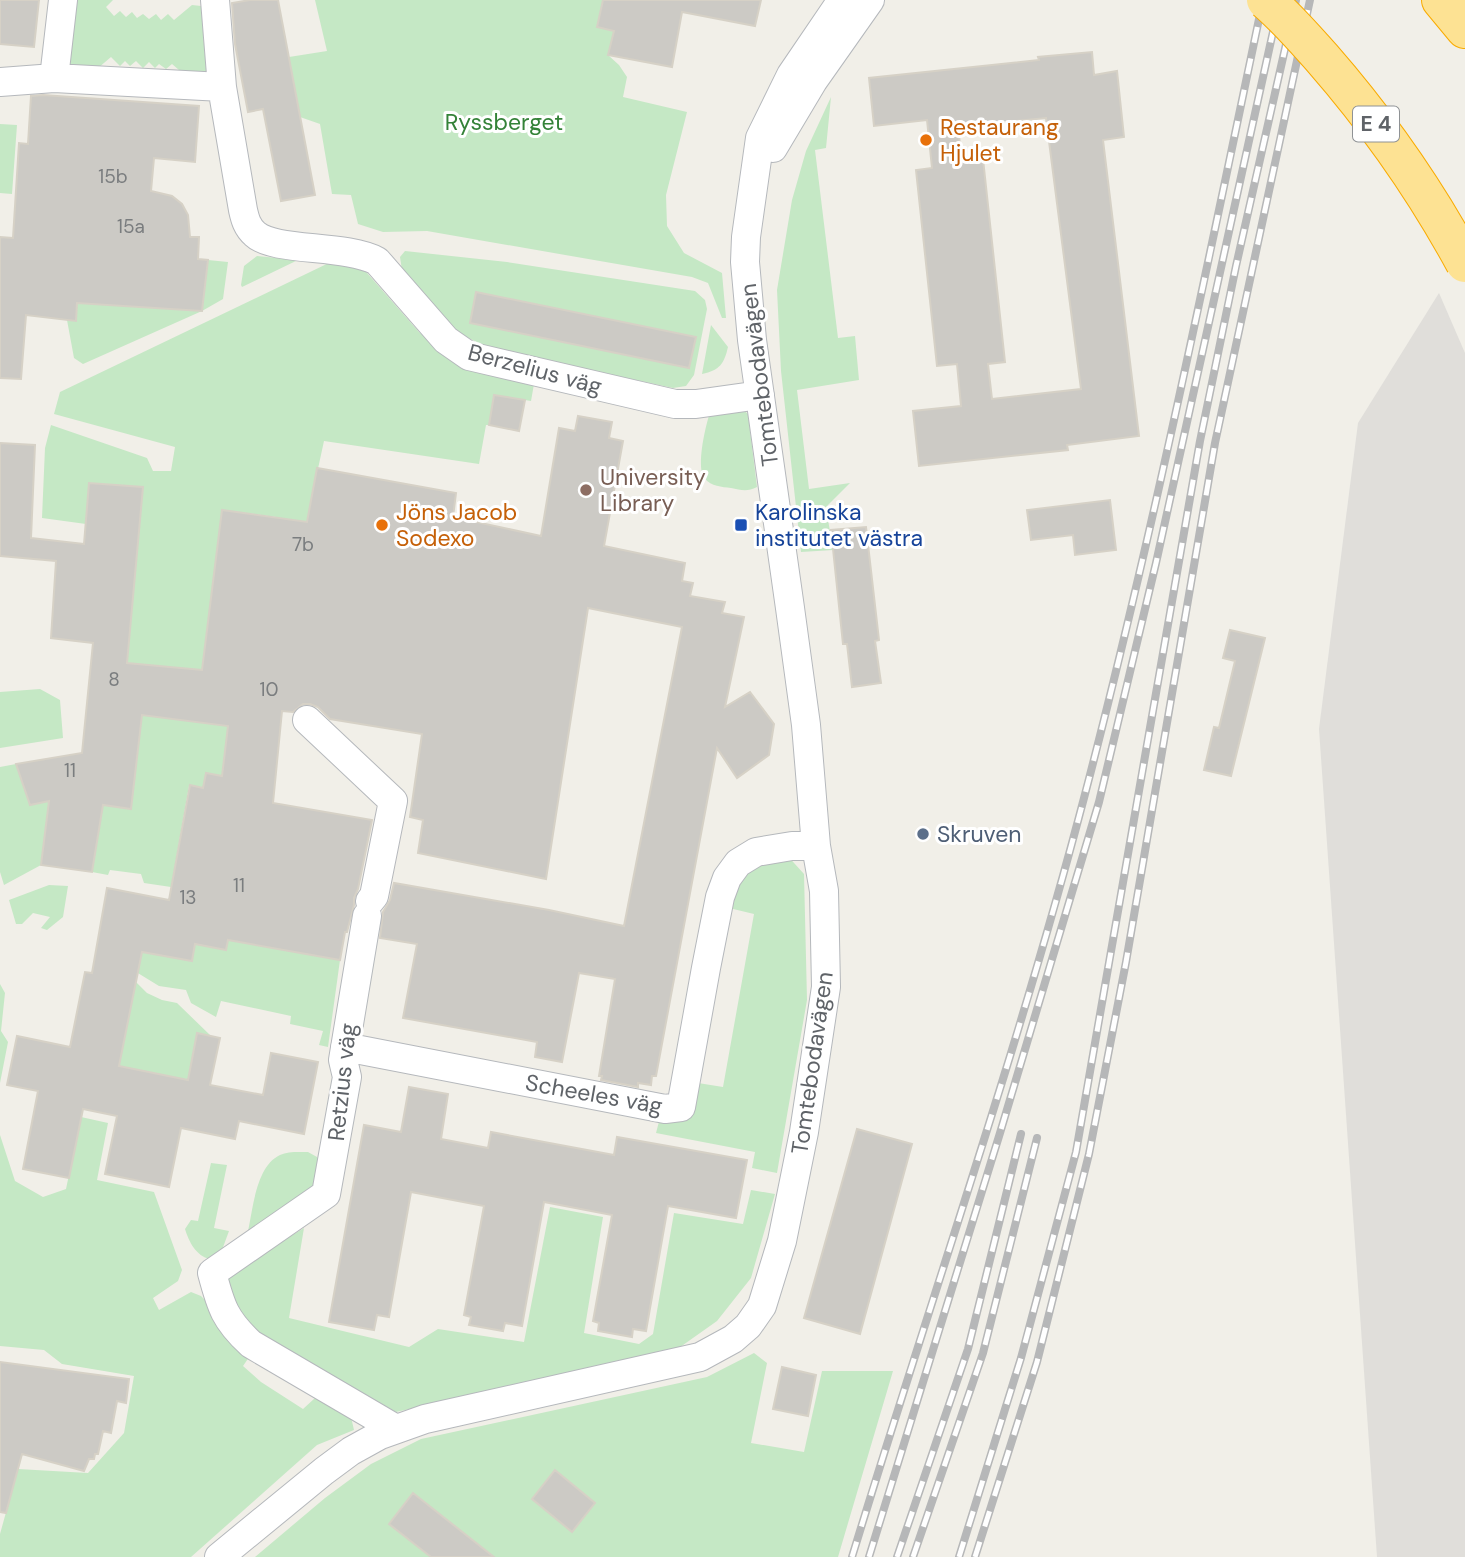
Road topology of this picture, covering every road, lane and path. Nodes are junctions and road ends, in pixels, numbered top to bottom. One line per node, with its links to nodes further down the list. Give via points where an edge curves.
1 (63, 0): 8 (street)
2 (211, 0): 10 (street, Berzelius väg)
3 (842, 0): 11 (street, Tomtebodavägen, via 791,75 760,138)
4 (870, 0): 11 (street, Tomtebodavägen, via 813,81 773,149)
5 (1266, 0): 12 (highway, E 4, bridge, via 1368,112)
6 (1441, 0): 7 (highway)
7 (1465, 29)
8 (54, 78): 9 (street); 10 (street)
9 (0, 82)
10 (222, 87): 13 (street, Berzelius väg, via 246,222 267,242 341,250 377,261 446,340 469,356 675,404)
11 (750, 206): 13 (street, Tomtebodavägen, via 745,262)
12 (1465, 263)
13 (760, 395): 15 (street, Tomtebodavägen, via 806,725)
14 (307, 720): 16 (street, Retzius väg, via 393,801 368,909)
15 (816, 846): 16 (street, Scheeles väg, via 756,852 738,863 727,878 681,1107 665,1110); 17 (street, Tomtebodavägen, via 826,942 819,1041 782,1241 762,1306 748,1326 701,1357)
16 (345, 1047): 17 (street, Retzius väg, via 347,1077 326,1194 212,1273 231,1325 251,1344)
17 (396, 1429): 18 (street, Tomtebodavägen, via 351,1451)
18 (219, 1557)

